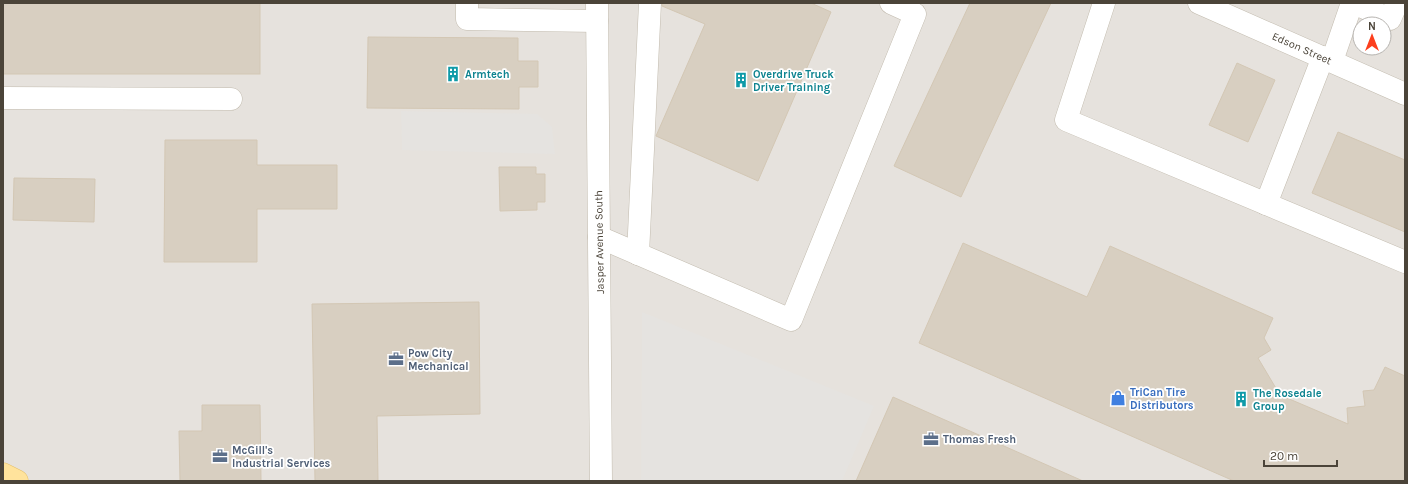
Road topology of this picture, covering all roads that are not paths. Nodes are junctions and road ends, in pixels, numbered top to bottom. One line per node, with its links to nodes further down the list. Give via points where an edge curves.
1 (467, 3): 8 (street, via 467,19)
2 (650, 3): 15 (street)
3 (891, 3): 15 (street, via 915,14 791,320)
4 (1104, 3): 13 (street, via 1066,120)
5 (1199, 3): 9 (street, Edson Street)
6 (1353, 3): 7 (street, via 1390,19); 9 (street)
7 (1397, 3)
8 (597, 12): 14 (street, Jasper Avenue South)
9 (1327, 59): 10 (street, Edson Street); 13 (street)
10 (1405, 94)
11 (3, 98): 12 (street)
12 (231, 99)
13 (1266, 204): 16 (street)
14 (599, 237): 15 (street); 19 (street, Jasper Avenue South)
15 (638, 254)
16 (1405, 262)
17 (3, 474): 18 (main road)
18 (17, 481)
19 (601, 481)

